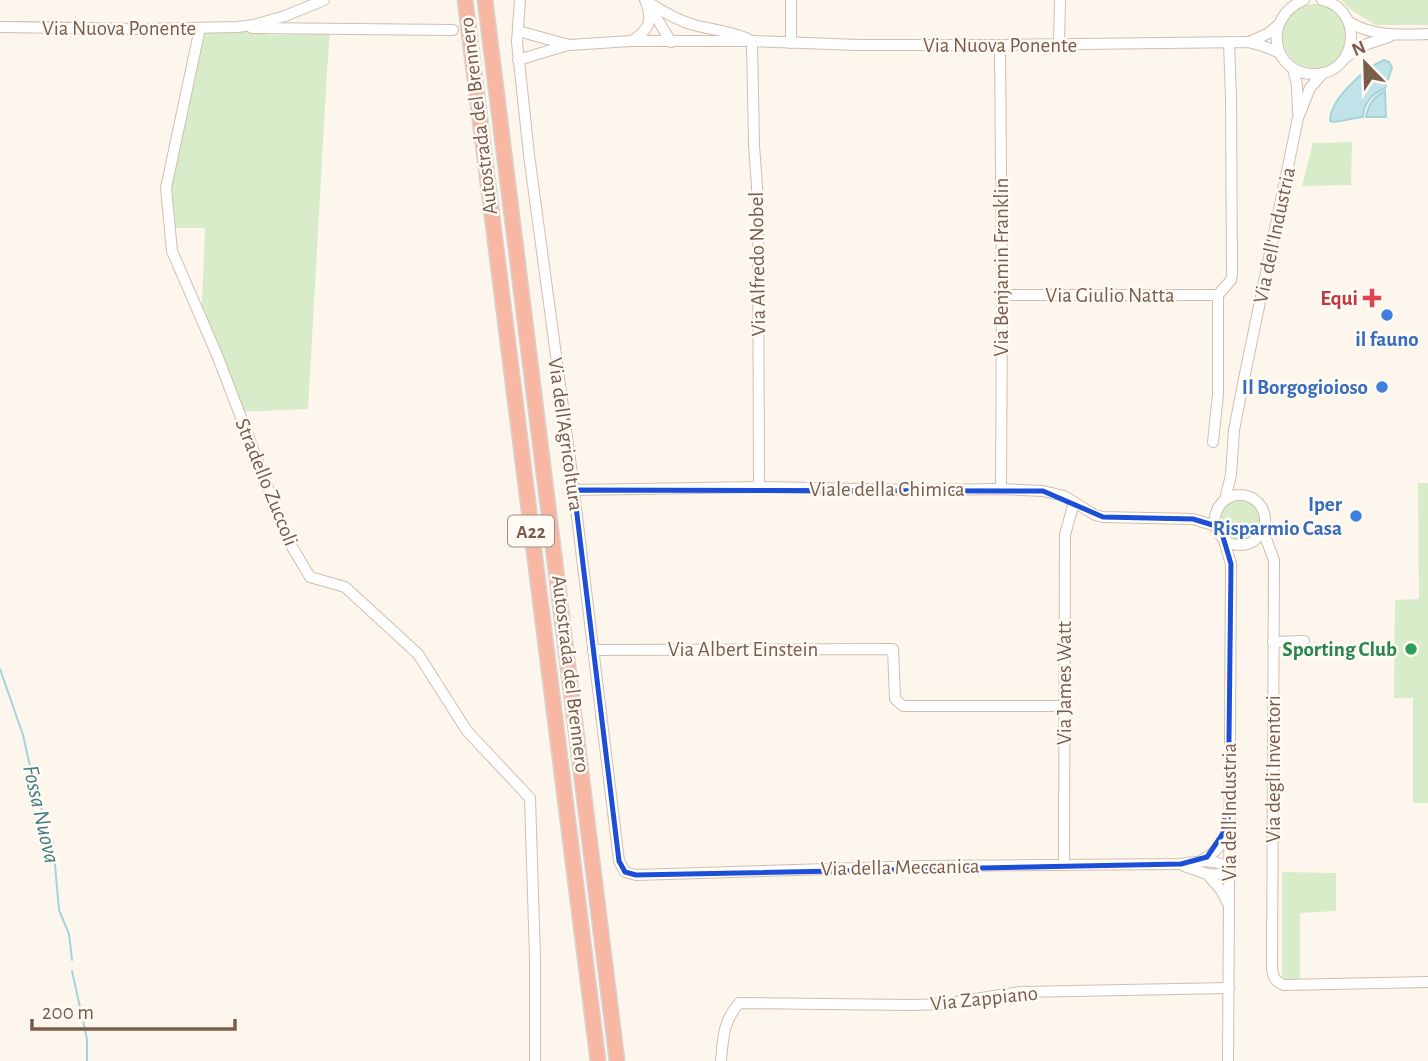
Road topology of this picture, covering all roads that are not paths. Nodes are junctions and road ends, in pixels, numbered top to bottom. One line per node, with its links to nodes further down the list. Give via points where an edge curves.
1 (324, 0): 15 (street, Via Nuova Ponente, via 285,16)
2 (465, 0): 70 (highway, Autostrada del Brennero / A22)
3 (485, 0): 71 (highway, Autostrada del Brennero / A22)
4 (520, 0): 19 (street, Via dell'Agricoltura)
5 (791, 0): 28 (street)
6 (1060, 0): 31 (street)
7 (1322, 0): 10 (street)
8 (645, 1): 11 (street, Via Nuova Ponente); 22 (street, via 650,12 648,26); 23 (street)
9 (1299, 1): 13 (street)
10 (1334, 3): 12 (street)
11 (676, 19): 17 (street, Via Nuova Ponente); 23 (street, via 677,31)
12 (1349, 22): 21 (street, via 1368,32); 34 (street, via 1351,41)
13 (1278, 25): 27 (street, Via Nuova Ponente); 32 (street)
14 (0, 27): 16 (street, Via Nuova Ponente)
15 (237, 27): 16 (street, Via Nuova Ponente); 18 (street, Via Nuova Ponente)
16 (200, 28): 69 (street, Stradello Zuccoli, via 166,188 172,251 288,540 310,577 345,587 418,654 467,731 530,798)
17 (704, 28): 24 (street); 25 (street, Via Nuova Ponente)
18 (453, 30)
19 (518, 30): 29 (street); 33 (street, Via dell'Agricoltura)
20 (1428, 34): 21 (street)
21 (1395, 35): 34 (street, via 1367,44)
22 (631, 41): 23 (street, Via Nuova Ponente); 29 (street, Via Nuova Ponente)
23 (671, 41): 24 (street, Via Nuova Ponente)
24 (706, 41): 25 (street, Via Nuova Ponente)
25 (752, 41): 28 (street, Via Nuova Ponente); 42 (street, Via Alfredo Nobel)
26 (1229, 42): 27 (street, Via Nuova Ponente); 31 (street, Via Nuova Ponente); 39 (street, via 1232,275)
27 (1248, 42): 32 (street, Via Nuova Ponente)
28 (791, 43): 30 (street, Via Nuova Ponente)
29 (569, 45): 33 (street)
30 (1000, 45): 31 (street, Via Nuova Ponente); 38 (street, Via Benjamin Franklin)
31 (1059, 45)
32 (1280, 54): 35 (street)
33 (519, 60): 44 (street, Via dell'Agricoltura)
34 (1343, 60): 36 (street)
35 (1293, 68): 36 (street); 37 (street, Via dell'Industria)
36 (1323, 73): 37 (street, Via dell'Industria, via 1310,88)
37 (1298, 118): 41 (street, Via dell'Industria, via 1234,430)
38 (1002, 295): 39 (street, Via Giulio Natta); 43 (street, Via Benjamin Franklin)
39 (1218, 295): 40 (street)
40 (1213, 442)
41 (1231, 475): 45 (street); 46 (street, Via dell'Industria)
42 (760, 487): 43 (street, Viale della Chimica); 44 (street, Viale della Chimica)
43 (1001, 489): 47 (street, Viale della Chimica, via 1055,493)
44 (574, 490): 58 (street, Via dell'Agricoltura)
45 (1244, 495): 46 (street); 51 (street, via 1263,509)
46 (1225, 500): 48 (street)
47 (1074, 502): 49 (street, Viale della Chimica, via 1103,517); 59 (street, Via James Watt, via 1065,535)
48 (1217, 510): 49 (street, Viale della Chimica); 50 (street)
49 (1193, 519): 50 (street, Viale della Chimica)
50 (1216, 526): 52 (street)
51 (1263, 531): 53 (street); 54 (street, Via degli Inventori)
52 (1223, 537): 53 (street, via 1233,544); 55 (street, Via dell'Industria)
53 (1247, 543): 54 (street, via 1263,548); 55 (street)
54 (1274, 560): 57 (street, Via degli Inventori)
55 (1231, 564): 60 (street, Via dell'Industria)
56 (1304, 641): 57 (street)
57 (1273, 642): 67 (street, Via degli Inventori, via 1274,978 1284,985)
58 (593, 650): 59 (street, Via Albert Einstein, via 893,649 895,699 903,706); 63 (street, Via dell'Agricoltura)
59 (1064, 706): 62 (street, Via James Watt)
60 (1228, 826): 61 (street, Via della Meccanica, via 1224,841 1214,852); 64 (street, Via dell'Industria)
61 (1181, 864): 62 (street, Via della Meccanica); 64 (street, Via della Meccanica, via 1217,861); 65 (street, Via della Meccanica)
62 (1064, 865): 63 (street, Via della Meccanica, via 636,875)
63 (622, 867)
64 (1229, 869): 65 (street); 66 (street, Via dell'Industria)
65 (1207, 874): 66 (street)
66 (1229, 905): 68 (street, Via dell'Industria)
67 (1428, 982)
68 (1228, 988): 72 (street, Via Zappiano, via 1020,992 913,1005 739,1003 725,1027); 73 (street, Via dell'Industria)
69 (535, 1061)
70 (598, 1061)
71 (617, 1061)
72 (721, 1061)
73 (1228, 1061)

